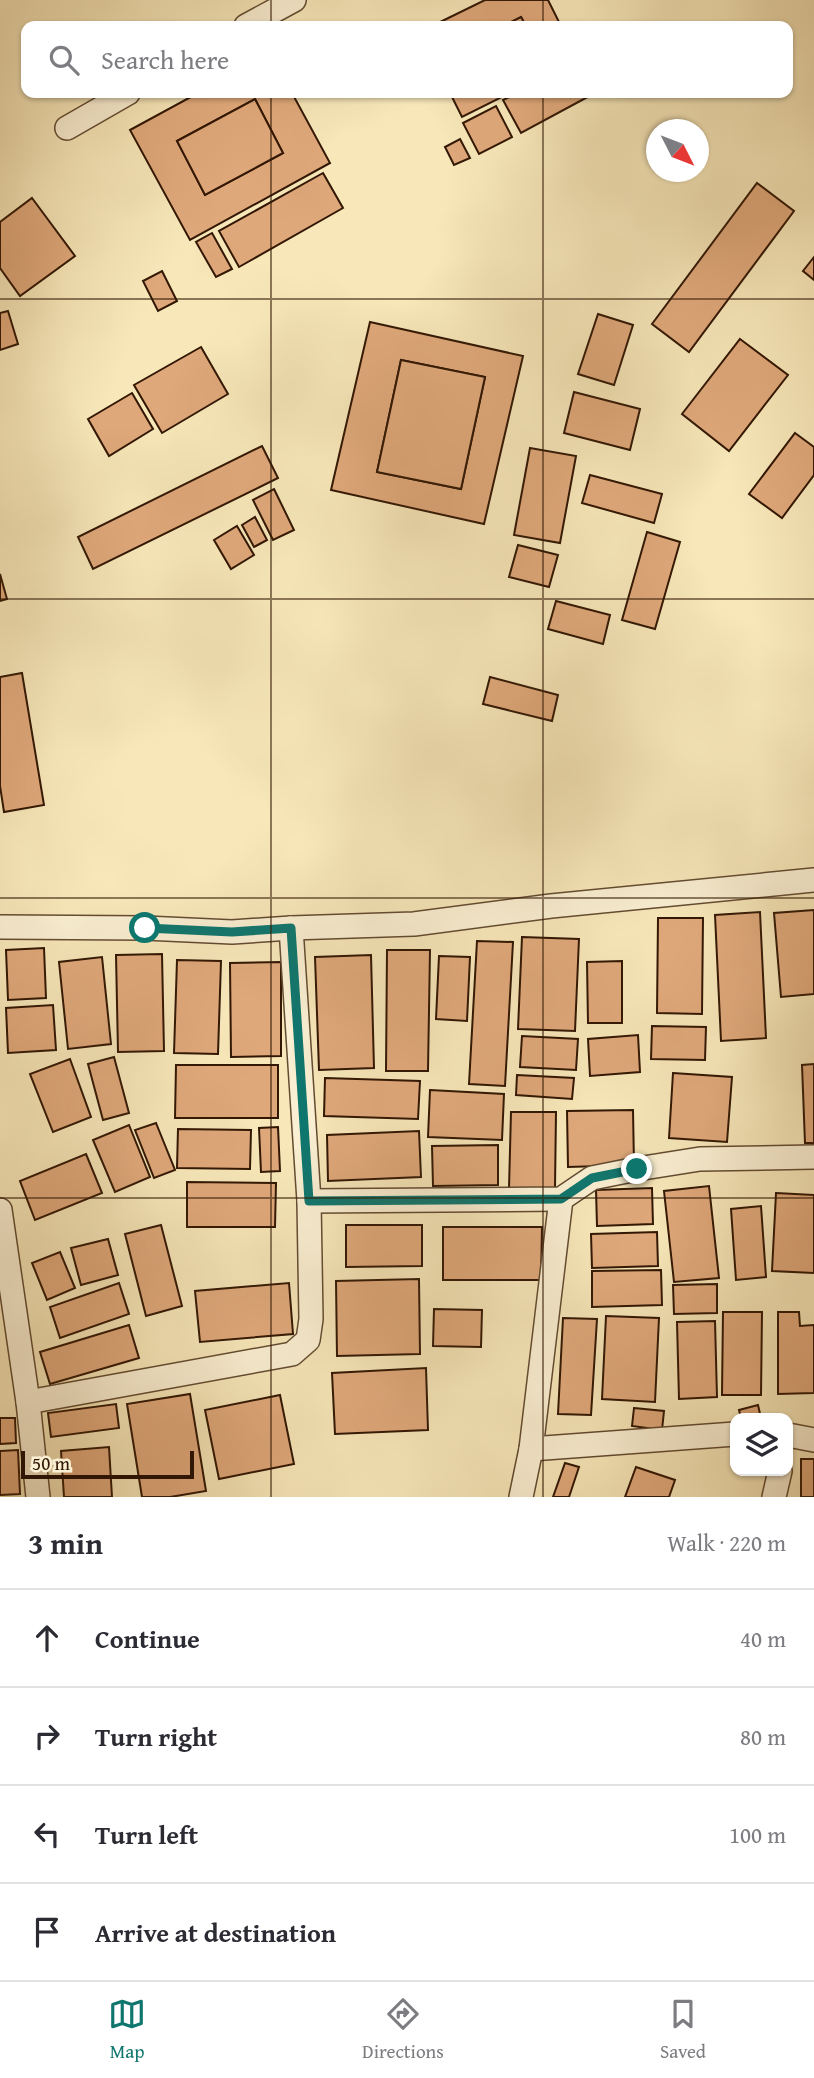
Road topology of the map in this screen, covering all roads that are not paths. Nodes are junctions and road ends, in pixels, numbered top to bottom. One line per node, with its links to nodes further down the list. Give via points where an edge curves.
1 (294, 0): 2 (street)
2 (255, 21)
3 (119, 98): 4 (street)
4 (66, 128)
5 (814, 880): 7 (street, via 551,906 414,925)
6 (0, 927): 7 (street, via 232,932)
7 (291, 928): 10 (street)
8 (814, 1157): 9 (street, via 699,1159 637,1169 592,1178)
9 (561, 1199): 10 (street); 16 (street)
10 (309, 1201): 12 (street, via 311,1319 308,1340 292,1354)
11 (0, 1210): 12 (street)
12 (28, 1402): 18 (street)
13 (730, 1434): 16 (street)
14 (793, 1436): 15 (street)
15 (814, 1440)
16 (531, 1449): 19 (street)
17 (779, 1476): 20 (street)
18 (38, 1497)
19 (521, 1497)
20 (774, 1497)

